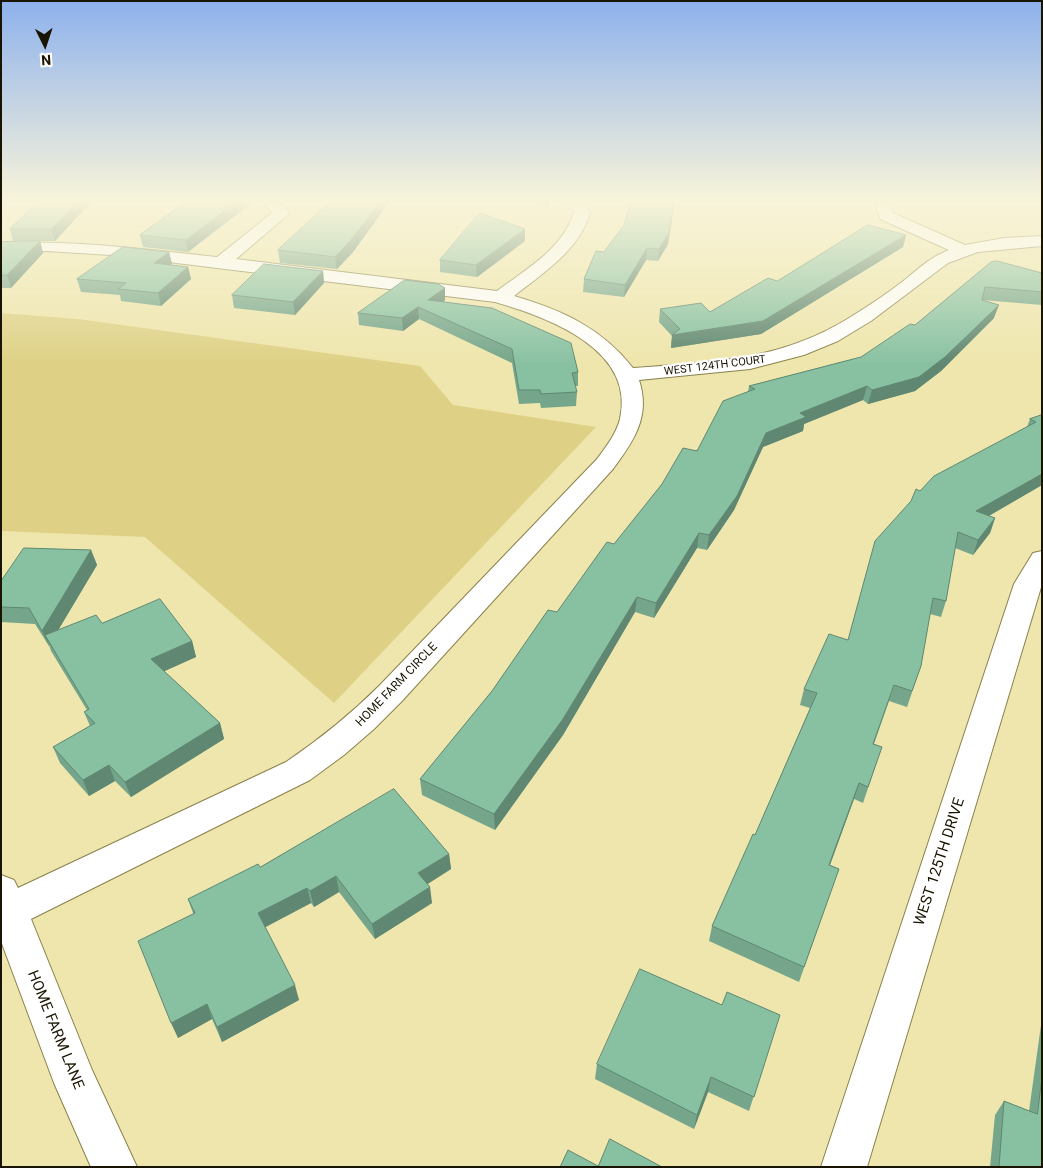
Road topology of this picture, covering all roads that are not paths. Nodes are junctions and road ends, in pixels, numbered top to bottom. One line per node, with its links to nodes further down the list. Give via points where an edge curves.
1 (162, 256): 5 (street)
2 (230, 256): 5 (street)
3 (551, 256): 6 (street)
4 (953, 256): 7 (street, WEST 124TH COURT, via 942,260 840,332 781,357 740,365)
5 (222, 262): 6 (street)
6 (501, 297): 7 (street, via 542,310 581,328 608,351)
7 (627, 375): 9 (street, HOME FARM CIRCLE, via 633,404 631,417 620,443 605,464 364,722 298,771)
8 (1042, 559): 11 (street, WEST 125TH DRIVE, via 1028,584)
9 (4, 906): 10 (street, HOME FARM LANE)
10 (114, 1167)
11 (844, 1167)

